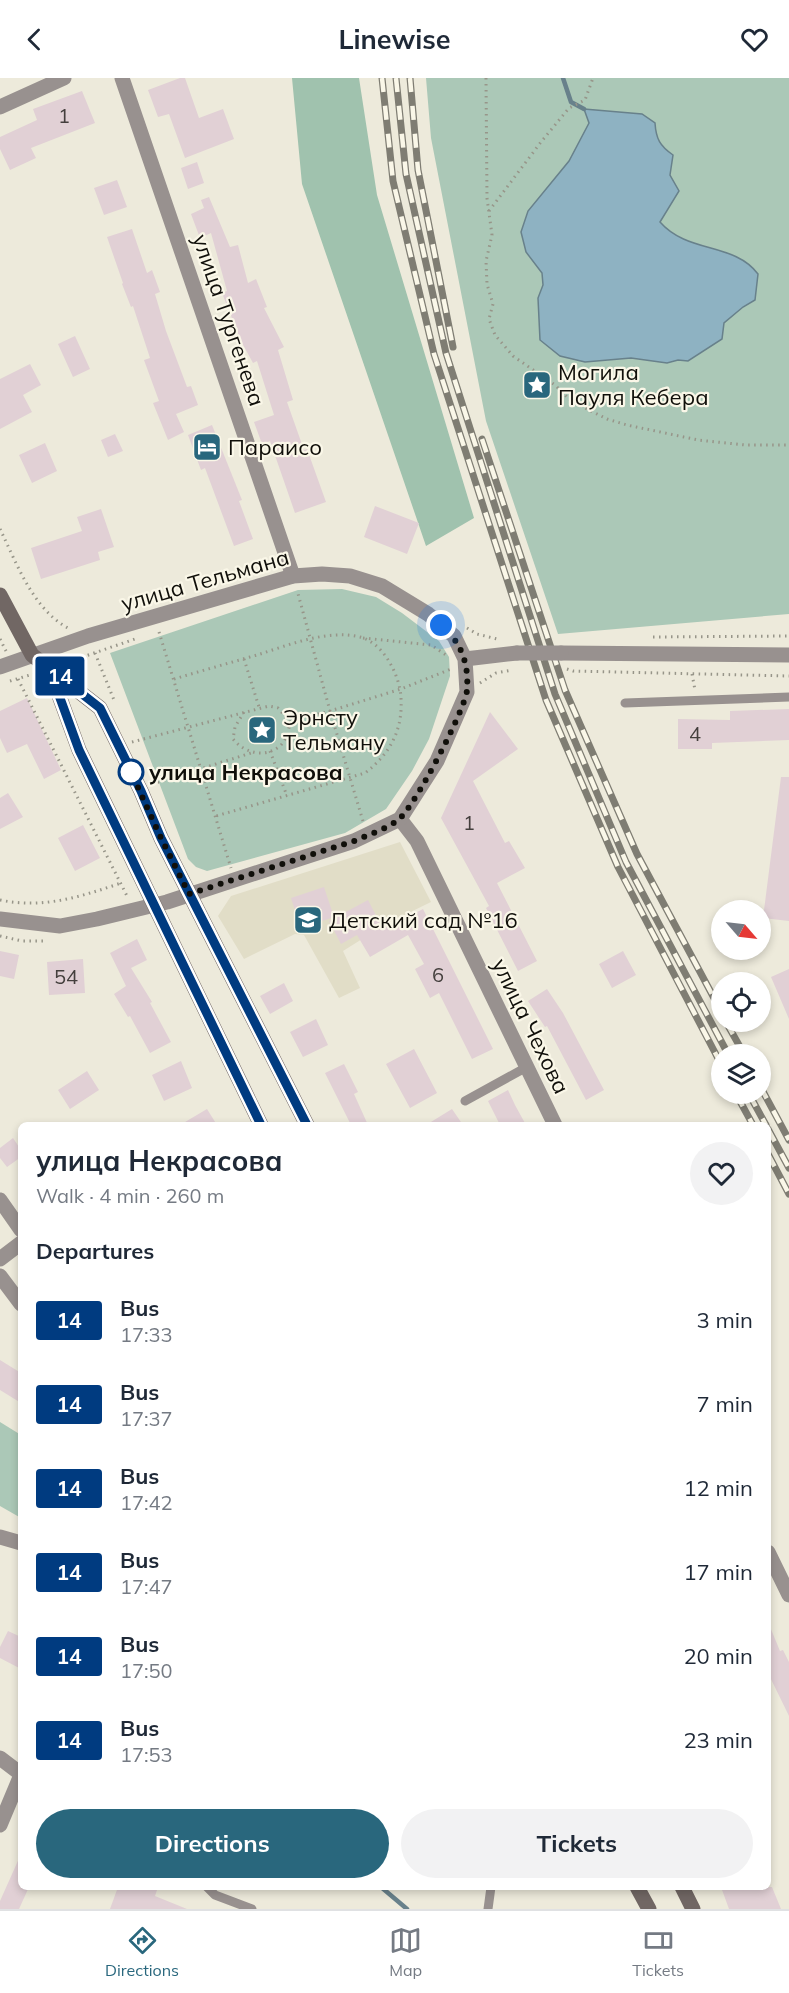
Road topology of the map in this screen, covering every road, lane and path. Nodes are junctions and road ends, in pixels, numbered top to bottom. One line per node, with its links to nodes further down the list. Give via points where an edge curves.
1 (64, 78): 5 (street)
2 (122, 78): 8 (street, улица Тургенева)
3 (486, 78): 6 (path)
4 (592, 78): 6 (path, via 585,100 569,108)
5 (0, 107)
6 (489, 211): 7 (path, via 492,235 486,261 493,304 489,319 495,335 513,356 571,401 607,419 698,440)
7 (789, 445)
8 (298, 583): 18 (street, улица Тельмана, via 248,588); 24 (street, улица Тельмана, via 322,574 350,576 382,586 428,614 454,636)
9 (0, 595): 18 (main road)
10 (301, 604): 16 (path)
11 (159, 632): 29 (path)
12 (789, 636): 13 (path)
13 (650, 637)
14 (363, 638): 16 (path, via 344,635); 19 (path, via 430,645); 32 (path, via 383,652)
15 (138, 639): 26 (path)
16 (310, 639): 21 (path); 36 (path)
17 (1, 643): 25 (path)
18 (32, 655): 25 (street, улица Тельмана); 26 (main road)
19 (447, 655)
20 (789, 655): 23 (street)
21 (244, 659): 29 (path); 35 (path)
22 (518, 660): 23 (street, bridge); 24 (street); 31 (path)
23 (562, 660): 27 (path, via 573,671)
24 (461, 663): 32 (path); 48 (street, улица Тельмана, via 467,692 437,761)
25 (5, 665): 28 (path)
26 (49, 668): 28 (path); 51 (main road, via 100,708); 53 (main road, via 79,750)
27 (789, 676)
28 (18, 679): 30 (path); 52 (path, via 121,883 50,903)
29 (174, 679): 39 (path)
30 (2, 683)
31 (479, 685)
32 (401, 689): 36 (path); 44 (path, via 402,712 390,748 365,773)
33 (789, 698): 34 (lane)
34 (624, 703)
35 (259, 707): 37 (path); 38 (path, via 278,708)
36 (330, 711): 38 (path); 44 (path)
37 (244, 712): 39 (path); 42 (path, via 233,739)
38 (290, 722): 41 (path, via 281,745)
39 (188, 727): 40 (path); 43 (path)
40 (131, 743)
41 (270, 751): 42 (path); 46 (path)
42 (251, 753): 43 (path)
43 (201, 768): 45 (path); 47 (path)
44 (350, 777): 46 (path); 49 (path)
45 (150, 785)
46 (287, 796): 47 (path)
47 (216, 816): 50 (path, via 231,868)
48 (400, 819): 51 (street, via 354,841); 55 (street, улица Чехова, via 417,841)
49 (363, 820)
50 (224, 870)
51 (189, 894): 53 (street); 58 (main road)
52 (0, 900)
53 (154, 904): 54 (street, via 60,926); 57 (main road)
54 (0, 919)
55 (525, 1068): 56 (lane); 59 (street, улица Чехова)
56 (465, 1101)
57 (260, 1122)
58 (305, 1122)
59 (553, 1122)
60 (0, 1200): 61 (street)
61 (18, 1226)
62 (18, 1245): 63 (street)
63 (0, 1259)
64 (0, 1276): 65 (street)
65 (18, 1300)
66 (0, 1537): 67 (street)
67 (18, 1542)
68 (771, 1558): 69 (street)
69 (789, 1595)
70 (0, 1758): 71 (street)
71 (18, 1773)
72 (18, 1782): 73 (street)
73 (0, 1825)
74 (210, 1890): 78 (lane)
75 (491, 1890): 79 (lane)
76 (639, 1890): 80 (main road)
77 (684, 1890): 81 (main road)
78 (252, 1909)
79 (489, 1909)
80 (649, 1909)
81 (693, 1909)

